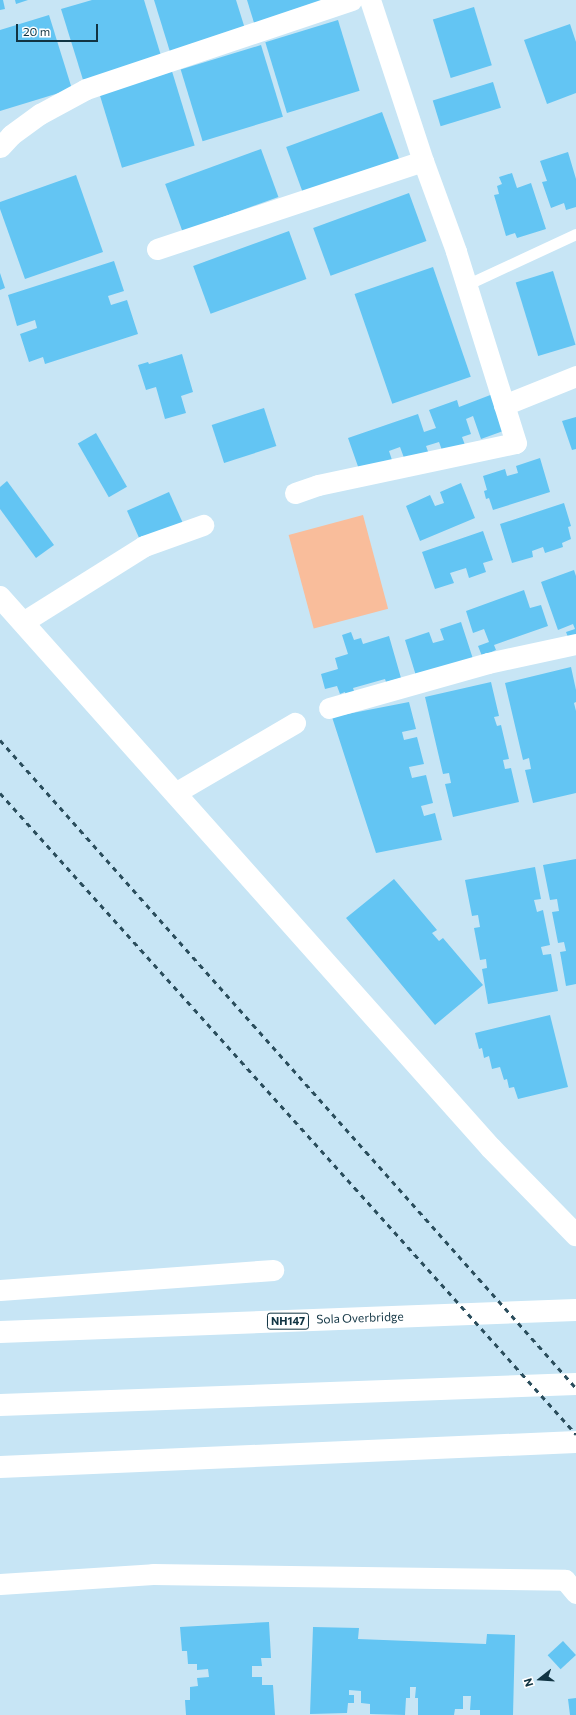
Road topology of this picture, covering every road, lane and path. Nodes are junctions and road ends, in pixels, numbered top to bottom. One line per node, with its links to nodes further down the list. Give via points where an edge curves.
1 (352, 0): 3 (street, via 86,89 40,114 11,135)
2 (370, 0): 4 (street)
3 (0, 147)
4 (423, 161): 6 (street); 7 (street)
5 (576, 234): 7 (lane)
6 (157, 249)
7 (466, 285): 9 (street)
8 (576, 376): 9 (street)
9 (504, 405): 10 (street, via 516,443 318,485)
10 (295, 493)
11 (203, 525): 13 (street, via 144,546)
12 (0, 597): 13 (main road)
13 (23, 622): 17 (main road)
14 (576, 644): 15 (street, via 488,663)
15 (329, 708)
16 (295, 723): 17 (street)
17 (175, 793): 18 (main road, via 492,1148)
18 (576, 1236)
19 (273, 1270): 20 (street)
20 (0, 1290)
21 (576, 1310): 22 (main road, Sola Overbridge / NH147)
22 (0, 1332)
23 (576, 1384): 24 (main road)
24 (0, 1405)
25 (576, 1442): 26 (main road)
26 (0, 1467)
27 (0, 1584): 28 (street, via 153,1574 510,1579 565,1580)
28 (576, 1593)

